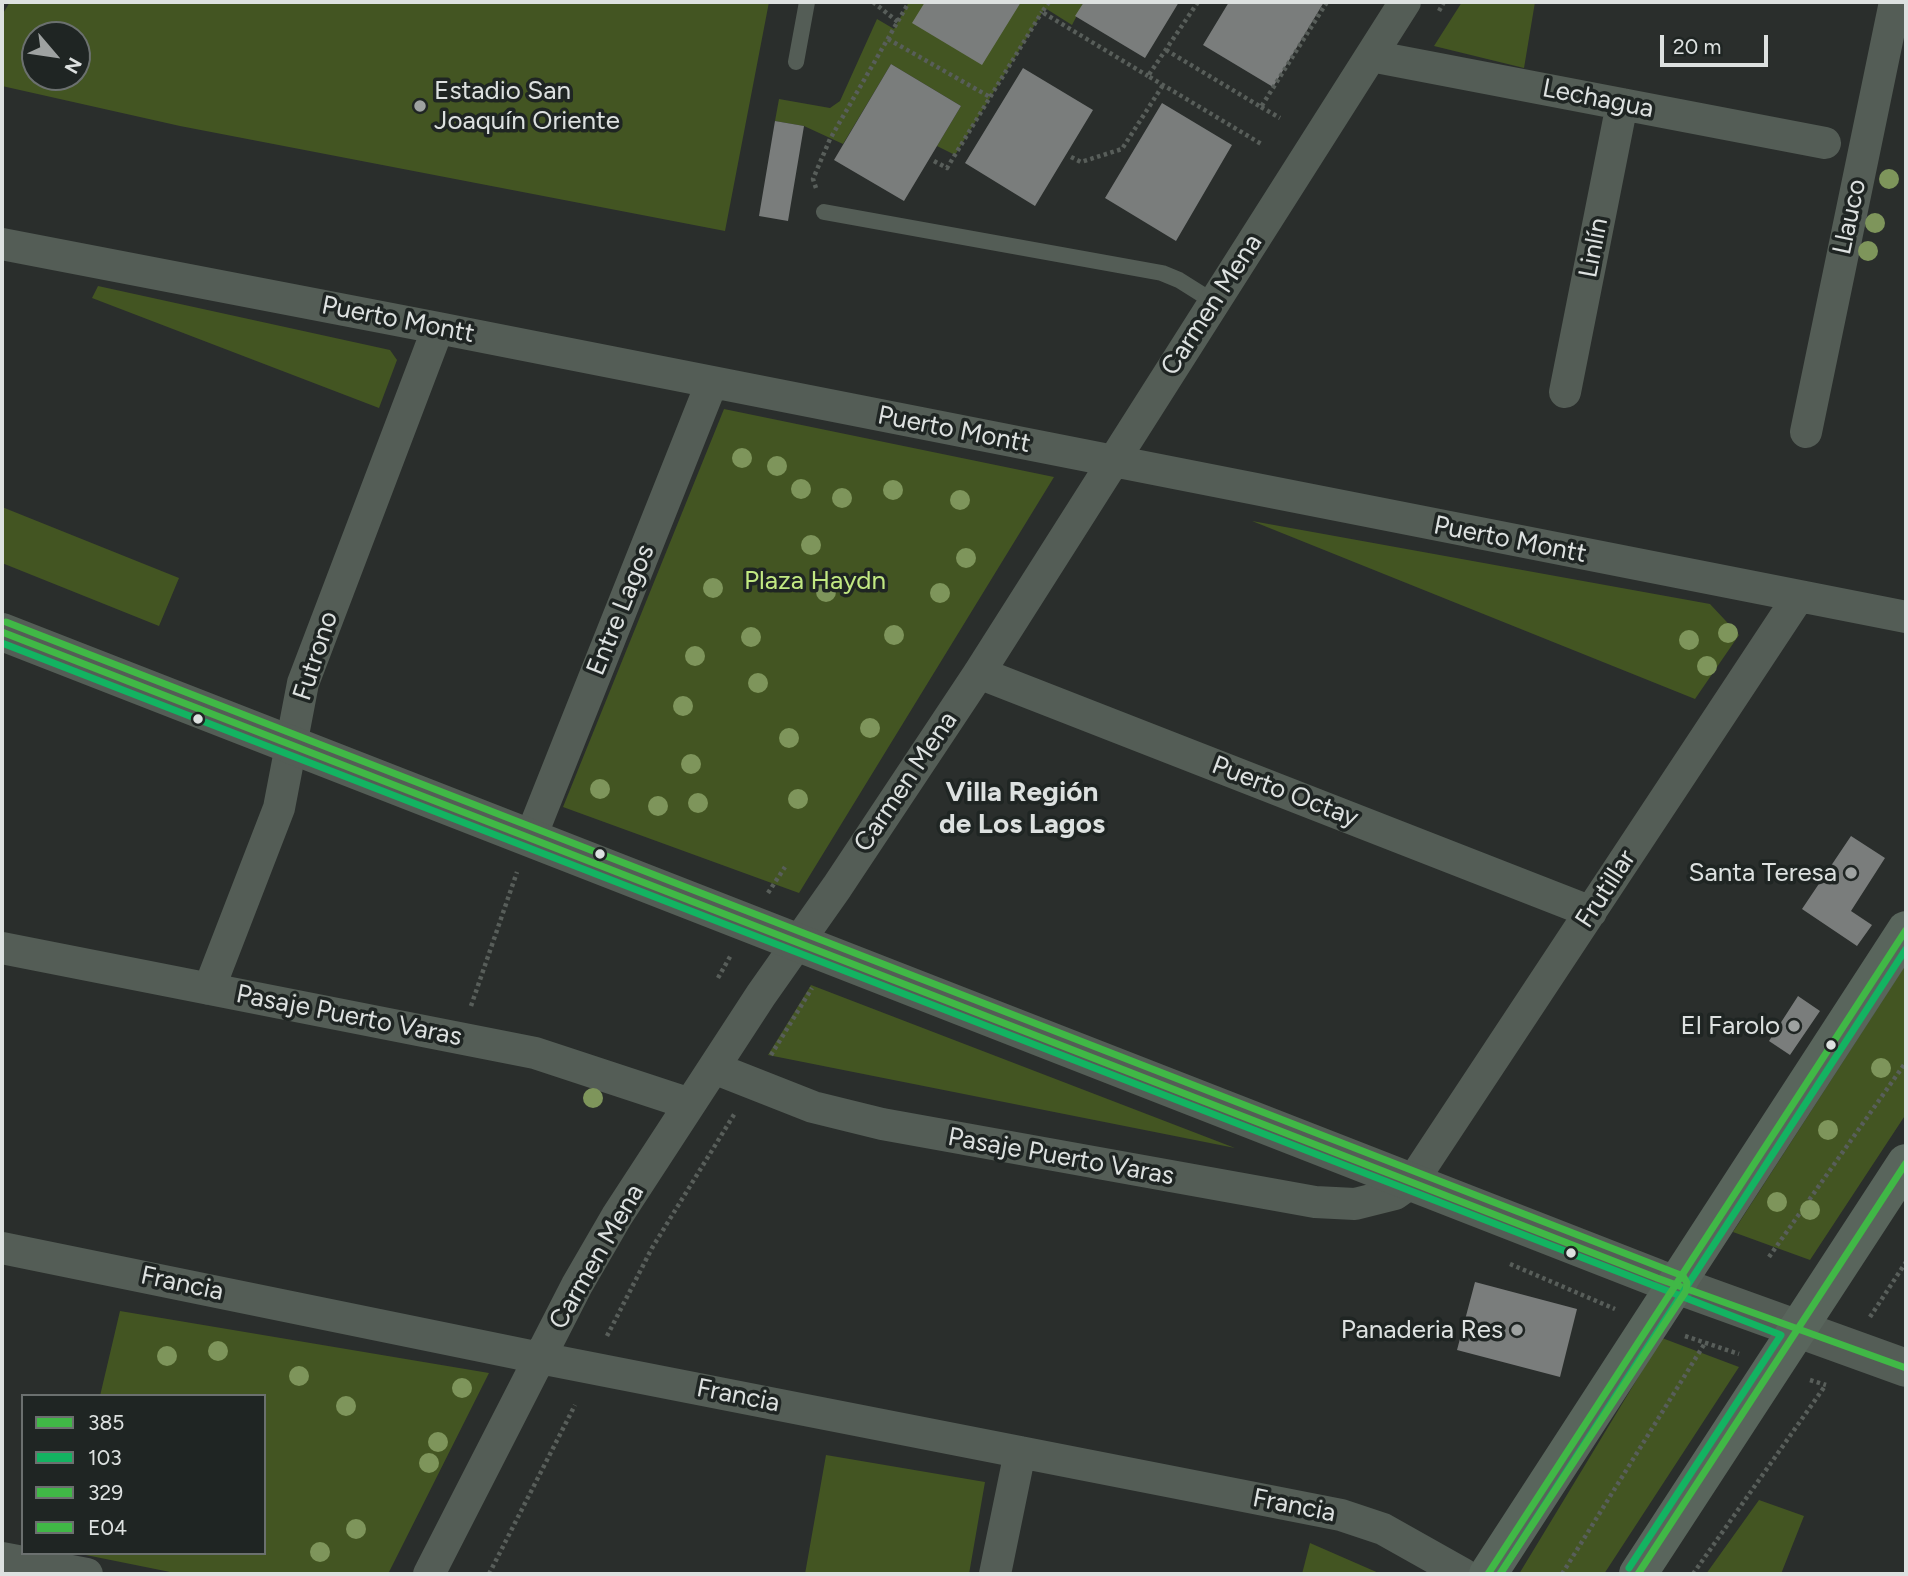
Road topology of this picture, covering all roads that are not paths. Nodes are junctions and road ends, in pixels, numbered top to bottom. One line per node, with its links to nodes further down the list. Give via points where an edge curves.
1 (807, 2): 5 (lane)
2 (1405, 2): 4 (street, Carmen Mena)
3 (1895, 2): 14 (street, Llauco)
4 (1371, 56): 6 (street, Lechagua); 10 (street, Carmen Mena)
5 (796, 62)
6 (1622, 104): 7 (street, Lechagua); 13 (street, Linlín)
7 (1825, 143)
8 (824, 212): 10 (lane, via 1162,273)
9 (2, 244): 11 (street, Puerto Montt)
10 (1214, 302): 15 (street, Carmen Mena)
11 (438, 328): 12 (street, Puerto Montt); 20 (street, Futrono, via 303,683)
12 (712, 382): 15 (street, Puerto Montt); 21 (street, Entre Lagos)
13 (1565, 391)
14 (1806, 432)
15 (1113, 460): 16 (street, Puerto Montt); 19 (street, Carmen Mena)
16 (1799, 596): 17 (street, Puerto Montt); 22 (street, Frutillar)
17 (1906, 617)
18 (2, 632): 20 (street)
19 (979, 673): 22 (street, Puerto Octay); 24 (street, Carmen Mena)
20 (292, 746): 21 (street); 26 (street, Futrono, via 279,808)
21 (530, 839): 24 (street)
22 (1591, 912): 30 (street, Frutillar)
23 (1906, 930): 32 (main road)
24 (797, 943): 27 (street, Carmen Mena); 30 (street)
25 (2, 948): 26 (street, Pasaje Puerto Varas)
26 (209, 989): 28 (street, Pasaje Puerto Varas, via 535,1053)
27 (714, 1068): 28 (street, Carmen Mena); 30 (street, Pasaje Puerto Varas, via 849,1117 1315,1202 1375,1201)
28 (690, 1104): 34 (street, Carmen Mena, via 596,1249)
29 (1906, 1165): 33 (main road)
30 (1412, 1182): 32 (street)
31 (2, 1248): 34 (street, Francia)
32 (1677, 1285): 33 (street); 42 (main road)
33 (1797, 1330): 35 (street); 43 (main road)
34 (540, 1358): 36 (street, Francia); 39 (street, Carmen Mena)
35 (1906, 1368)
36 (1020, 1452): 40 (street); 41 (street, Francia, via 1352,1518 1383,1528)
37 (2, 1558): 38 (street)
38 (87, 1574)
39 (429, 1574)
40 (995, 1574)
41 (1463, 1574)
42 (1488, 1574)
43 (1638, 1574)

